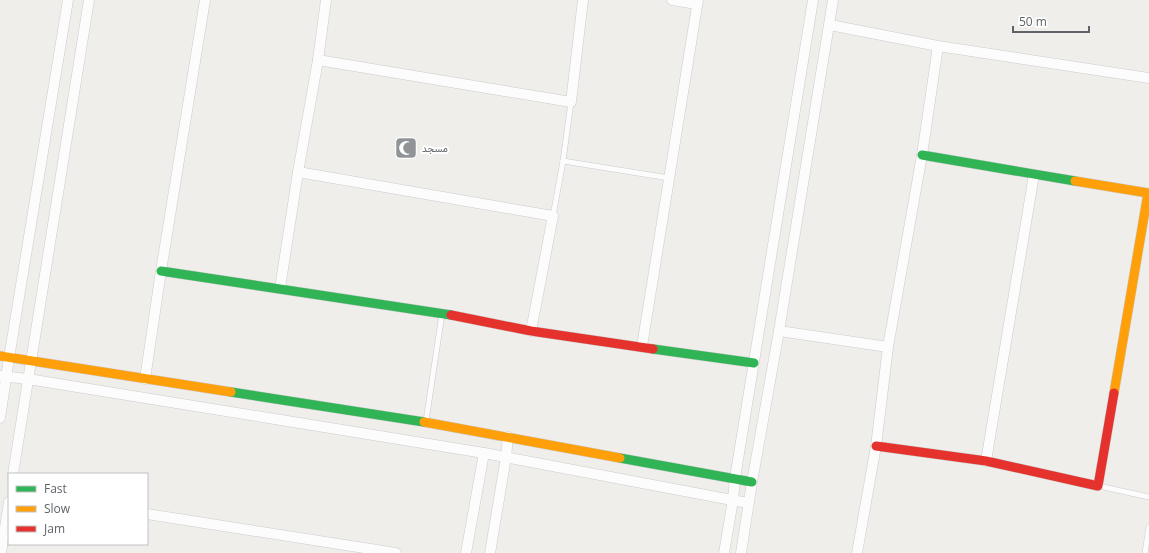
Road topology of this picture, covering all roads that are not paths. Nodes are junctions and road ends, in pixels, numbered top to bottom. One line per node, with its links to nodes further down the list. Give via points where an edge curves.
1 (68, 0): 29 (street)
2 (89, 0): 30 (street)
3 (205, 0): 22 (street)
4 (326, 0): 12 (street)
5 (583, 0): 14 (street)
6 (672, 0): 9 (street)
7 (813, 0): 31 (street)
8 (833, 0): 10 (street)
9 (698, 2): 19 (street)
10 (830, 25): 11 (street); 25 (street)
11 (938, 46): 13 (street); 15 (street)
12 (318, 60): 14 (street); 17 (street)
13 (1149, 78)
14 (571, 102): 16 (lane)
15 (922, 155): 18 (street); 28 (street)
16 (563, 161): 19 (lane); 21 (lane)
17 (298, 172): 21 (street); 23 (street)
18 (1034, 175): 20 (street); 41 (street)
19 (669, 178): 27 (street)
20 (1149, 193): 45 (street)
21 (553, 216): 26 (street)
22 (161, 271): 23 (street); 34 (street)
23 (280, 288): 24 (street)
24 (442, 313): 26 (street); 36 (lane)
25 (779, 331): 28 (street); 44 (street)
26 (531, 332): 27 (street)
27 (642, 346): 31 (street)
28 (888, 347): 38 (street)
29 (4, 357): 30 (street); 32 (street)
30 (32, 361): 33 (street); 34 (street)
31 (754, 363): 43 (street)
32 (3, 377): 33 (street); 35 (street)
33 (28, 379): 39 (street); 42 (street)
34 (145, 379): 36 (street)
35 (0, 418)
36 (426, 422): 37 (street)
37 (508, 437): 40 (street); 43 (street)
38 (876, 446): 41 (street); 58 (street)
39 (484, 453): 40 (street); 54 (street)
40 (506, 457): 47 (street); 55 (street)
41 (986, 462): 45 (street)
42 (13, 473)
43 (735, 478): 44 (street); 47 (street)
44 (752, 482): 48 (street)
45 (1098, 486): 46 (lane)
46 (1149, 497)
47 (733, 500): 48 (street); 56 (street)
48 (748, 503): 57 (street)
49 (8, 508): 52 (street)
50 (148, 514): 53 (street)
51 (1149, 527): 59 (lane)
52 (1, 553)
53 (396, 553)
54 (466, 553)
55 (490, 553)
56 (724, 553)
57 (741, 553)
58 (857, 553)
59 (1145, 553)

